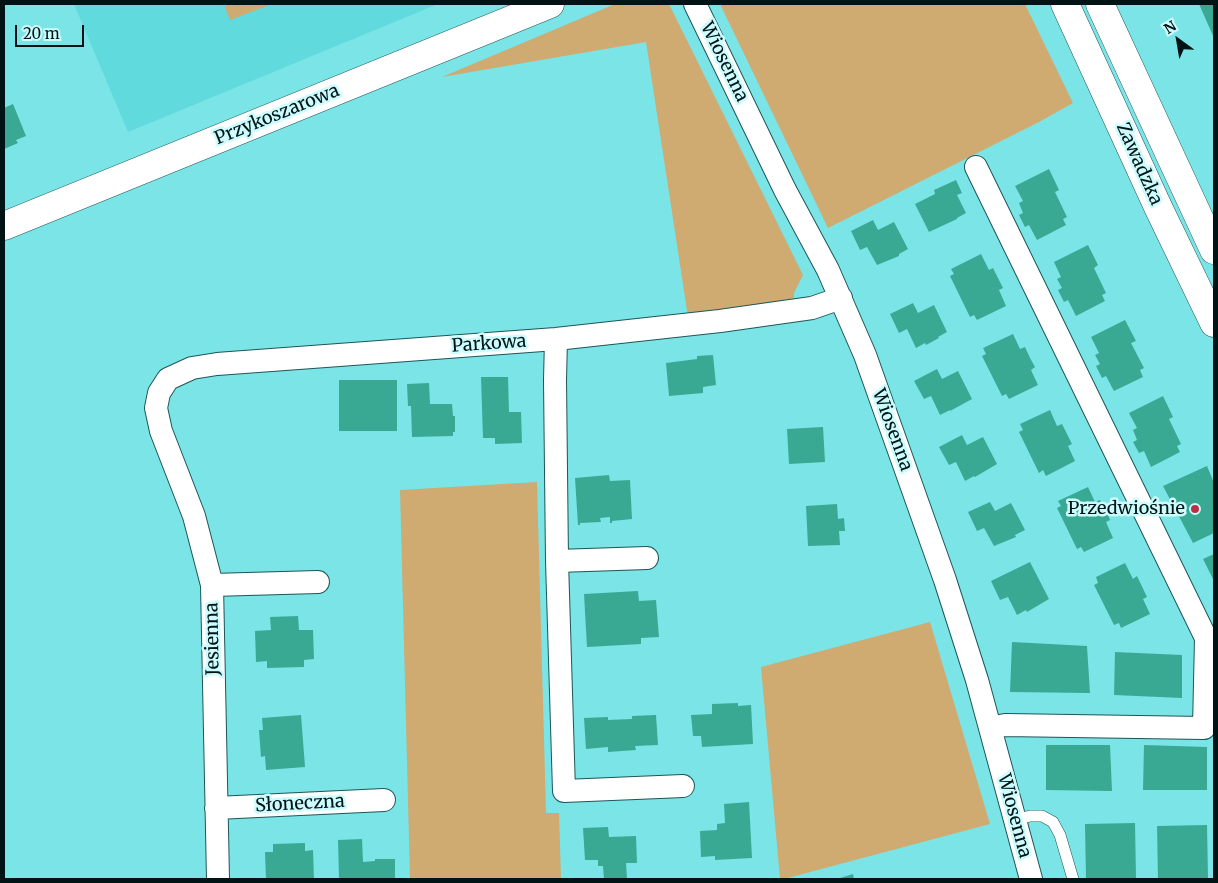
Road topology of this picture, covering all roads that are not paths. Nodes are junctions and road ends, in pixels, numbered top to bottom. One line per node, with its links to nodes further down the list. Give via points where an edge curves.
1 (550, 4): 6 (street, Przykoszarowa)
2 (695, 4): 8 (street, Wiosenna)
3 (1065, 4): 9 (street, Zawadzka)
4 (1100, 4): 7 (street, Zawadzka)
5 (976, 167): 16 (street, via 1206,638 1204,728 1005,725)
6 (4, 226)
7 (1214, 250)
8 (841, 298): 10 (street, Parkowa, via 812,308 720,322); 16 (street, Wiosenna, via 865,355 942,571)
9 (1214, 323)
10 (556, 340): 11 (street, Parkowa, via 192,368 168,379 159,393); 13 (street)
11 (156, 408): 15 (street, Jesienna, via 194,516)
12 (647, 558): 13 (street)
13 (557, 561): 17 (street, via 564,791)
14 (318, 582): 15 (street)
15 (212, 585): 19 (street, Jesienna)
16 (990, 728): 20 (street, Wiosenna)
17 (683, 786)
18 (384, 800): 19 (street, Słoneczna)
19 (216, 808): 21 (street, Jesienna)
20 (1015, 820): 22 (street, Wiosenna); 23 (lane, via 1042,816 1054,822)
21 (218, 879)
22 (1030, 879)
23 (1073, 879)

